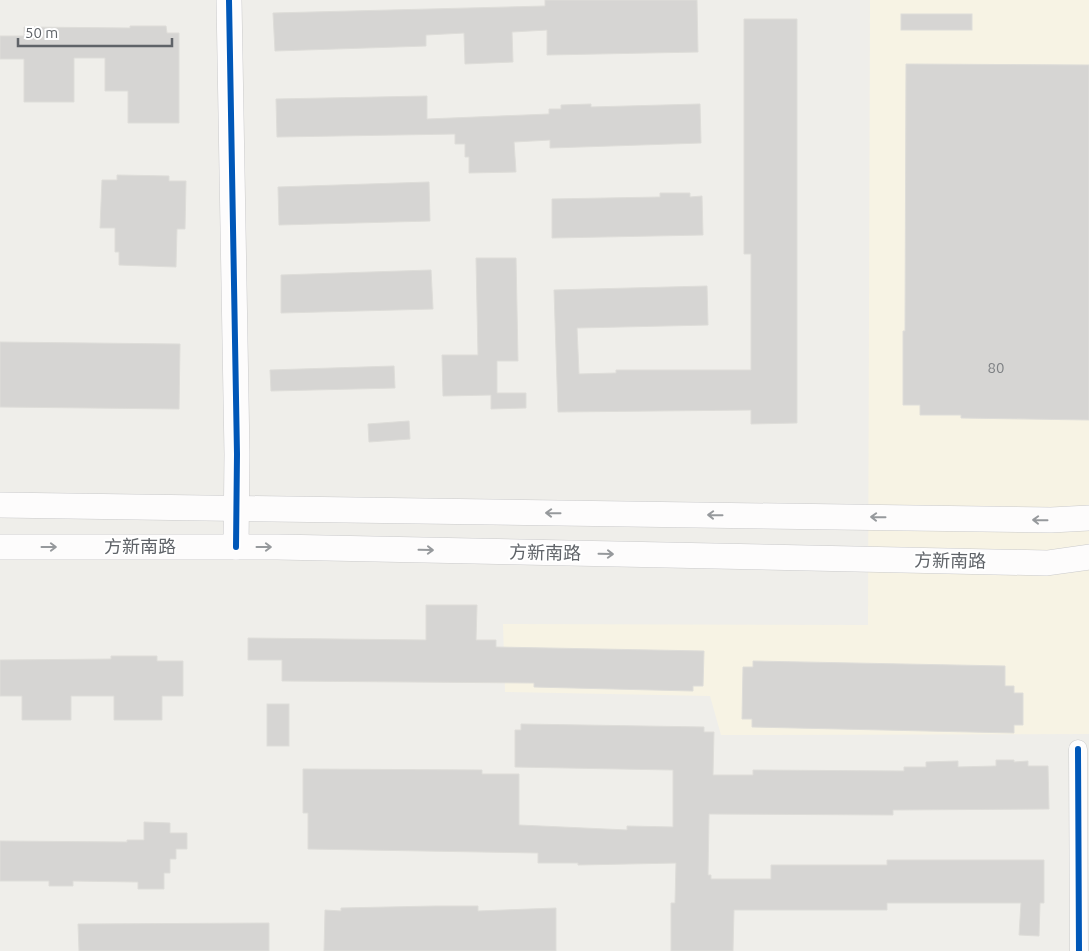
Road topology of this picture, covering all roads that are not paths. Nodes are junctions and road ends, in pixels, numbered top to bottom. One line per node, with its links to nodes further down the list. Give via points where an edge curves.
1 (229, 0): 3 (main road)
2 (0, 505): 3 (main road)
3 (236, 508): 4 (main road, one-way to 3); 6 (main road)
4 (1089, 518)
5 (0, 547): 6 (main road, 方新南路, one-way to 6)
6 (236, 547): 7 (main road, 方新南路, one-way to 7, via 1047,563)
7 (1089, 557)
8 (1078, 749): 9 (street)
9 (1079, 951)

